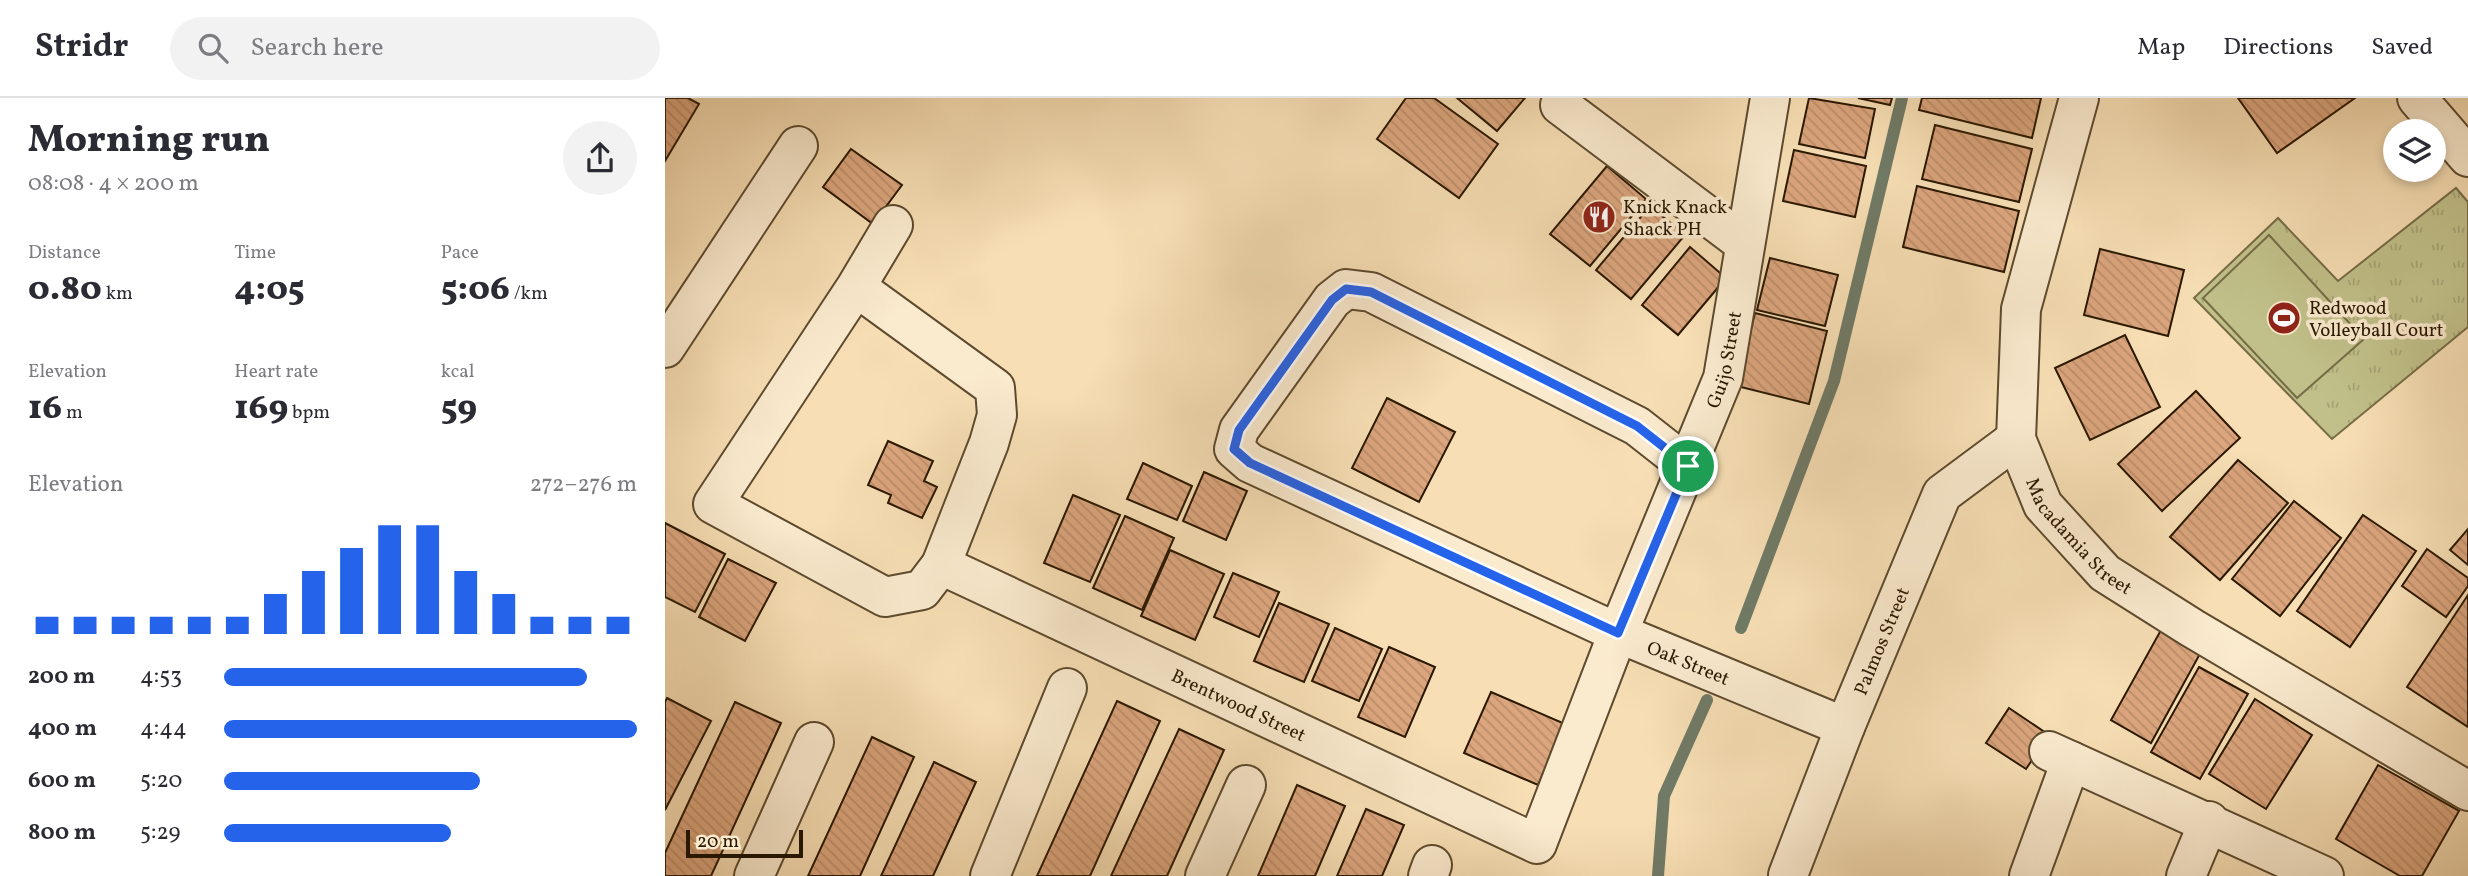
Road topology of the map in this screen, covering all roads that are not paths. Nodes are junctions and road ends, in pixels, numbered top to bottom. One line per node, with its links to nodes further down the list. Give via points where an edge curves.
1 (1770, 98): 8 (street, Guijo Street)
2 (2079, 98): 11 (street, Macadamia Street, via 2021,309)
3 (2417, 98): 6 (street)
4 (1560, 105): 8 (street)
5 (798, 146): 10 (street)
6 (2468, 157)
7 (893, 225): 9 (street)
8 (1745, 244): 12 (street, Guijo Street, via 1723,378)
9 (856, 287): 13 (street, via 995,388 997,415 989,443); 13 (street, via 713,504 885,597 922,590)
10 (668, 338)
11 (2016, 439): 16 (street, Palmos Street, via 1942,494); 19 (street, Macadamia Street, via 2043,505 2105,572 2192,628)
12 (1688, 466): 14 (street, Guijo Street); 14 (street, Oak Street, via 1637,426 1371,292 1346,289 1332,300 1239,430 1234,449 1250,463)
13 (941, 565): 21 (street, Brentwood Street)
14 (1618, 633): 16 (street, Oak Street); 21 (street, Guijo Street)
15 (1067, 688): 24 (street)
16 (1845, 727): 22 (street, Palmos Street)
17 (814, 742): 23 (street)
18 (1246, 785): 25 (street)
19 (2467, 788)
20 (2209, 821): 26 (street, via 2060,756); 27 (street); 28 (street)
21 (1537, 844)
22 (1788, 875)
23 (754, 876)
24 (990, 876)
25 (1205, 876)
26 (2029, 876)
27 (2186, 876)
28 (2324, 876)

